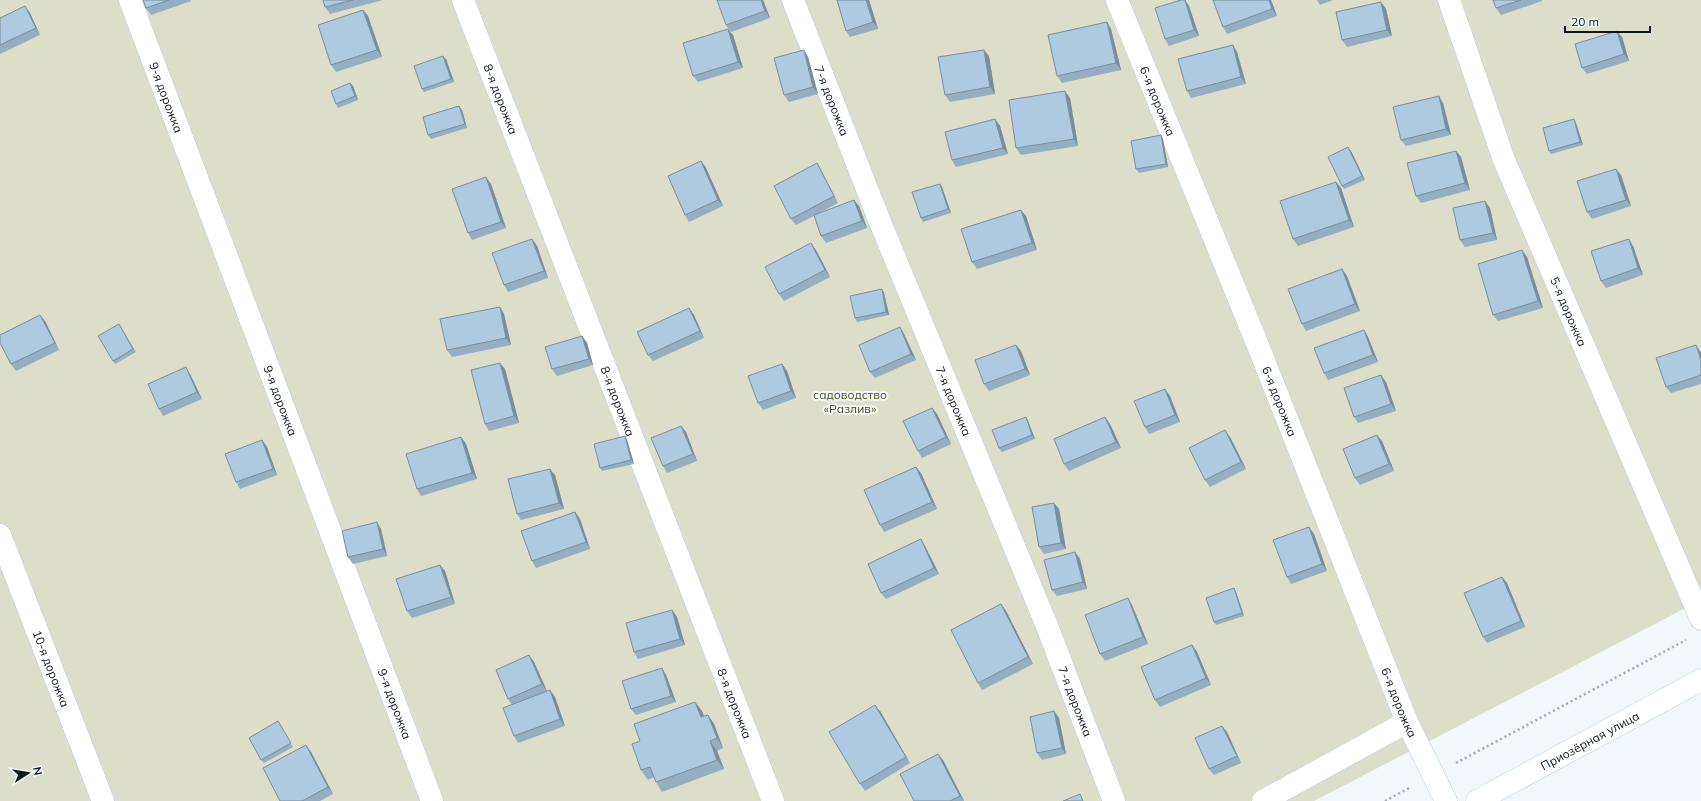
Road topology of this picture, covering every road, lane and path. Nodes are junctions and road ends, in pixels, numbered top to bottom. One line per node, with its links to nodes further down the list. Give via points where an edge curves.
1 (130, 0): 13 (street, 9-я дорожка)
2 (463, 0): 14 (street, 8-я дорожка)
3 (793, 0): 15 (street, 7-я дорожка, via 878,217 1047,626)
4 (1117, 0): 10 (street, 6-я дорожка, via 1256,341)
5 (1449, 0): 7 (street, 5-я дорожка, via 1504,160)
6 (0, 535): 12 (street, 10-я дорожка)
7 (1701, 619)
8 (1687, 639): 11 (path)
9 (1701, 680): 19 (street, Приозёрная улица)
10 (1406, 722): 11 (street, 6-я дорожка); 16 (street)
11 (1432, 776): 17 (path); 18 (street, 6-я дорожка)
12 (103, 801)
13 (432, 801)
14 (773, 801)
15 (1114, 801)
16 (1263, 801)
17 (1385, 801)
18 (1446, 801)
19 (1477, 801)

